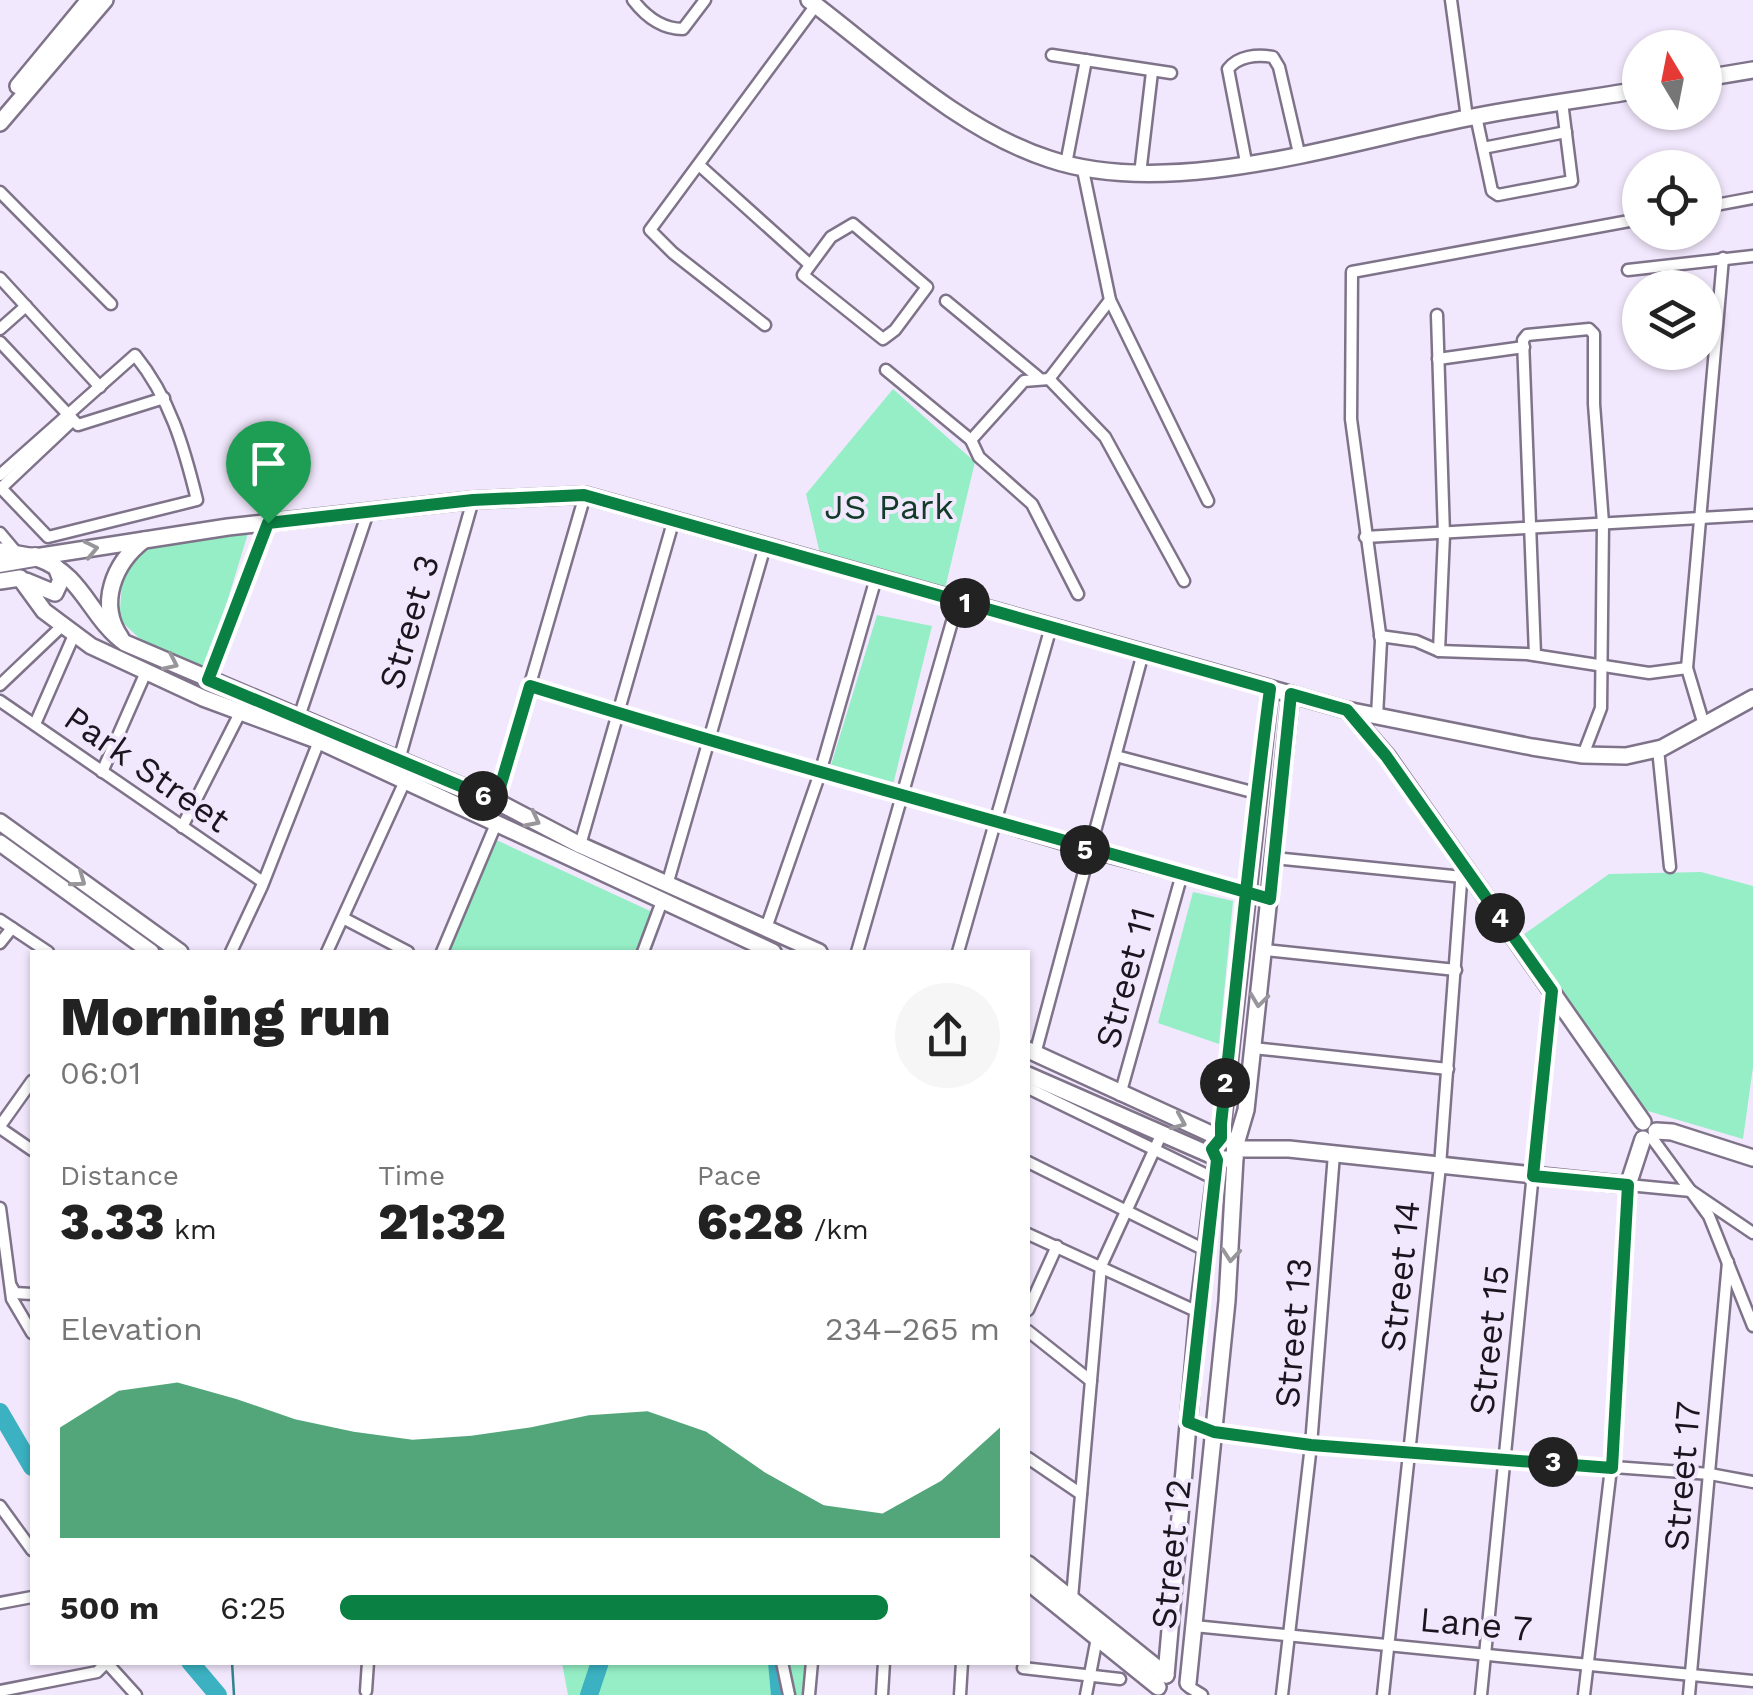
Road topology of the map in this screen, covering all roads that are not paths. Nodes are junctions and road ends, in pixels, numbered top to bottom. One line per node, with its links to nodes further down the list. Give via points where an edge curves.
1 (89, 0): 15 (street)
2 (104, 0): 17 (street)
3 (633, 0): 4 (street, via 668,29 683,29)
4 (705, 0)
5 (1451, 0): 16 (street)
6 (821, 4): 22 (street); 23 (street, via 997,136)
7 (1052, 55): 8 (street)
8 (1086, 60): 10 (street); 23 (street)
9 (1753, 70): 12 (street)
10 (1152, 72): 11 (street); 25 (street)
11 (1172, 73)
12 (1722, 75)
13 (1622, 93): 14 (street)
14 (1562, 102): 16 (street); 18 (street)
15 (0, 109)
16 (1472, 117): 19 (street); 20 (street)
17 (0, 122)
18 (1566, 132): 19 (street); 19 (street, via 1573,176 1568,183 1494,194)
19 (1483, 148)
20 (1299, 153): 21 (street); 21 (street, via 1279,68 1273,57 1261,55 1228,69)
21 (1246, 162): 25 (street)
22 (699, 164): 32 (street); 40 (street, via 650,230)
23 (1066, 164): 24 (street)
24 (1083, 170): 25 (street); 35 (street)
25 (1140, 174)
26 (0, 192): 37 (street)
27 (1753, 198): 28 (street)
28 (1722, 204)
29 (1622, 222): 66 (street, via 1352,272 1351,419)
30 (1753, 256): 31 (street)
31 (1723, 258): 33 (street); 58 (street)
32 (808, 263): 32 (street, via 804,275 883,339 927,292 925,282 854,224 842,227)
33 (1628, 270)
34 (0, 278): 38 (street)
35 (1110, 300): 46 (street); 55 (street)
36 (946, 301): 46 (street)
37 (111, 304)
38 (26, 306): 41 (street); 47 (street)
39 (1438, 315): 44 (street)
40 (765, 326)
41 (0, 329)
42 (0, 342): 49 (street)
43 (1524, 347): 44 (street); 61 (street, via 1528,335 1589,329 1594,334); 62 (street)
44 (1438, 358): 64 (street)
45 (886, 370): 50 (street)
46 (1043, 378): 50 (street, via 1024,381); 74 (street, via 1105,437)
47 (100, 387): 48 (street, via 135,355); 49 (street)
48 (164, 398): 49 (street, via 87,423); 52 (street, via 197,500 48,537)
49 (68, 417): 51 (street); 52 (street)
50 (971, 440): 75 (street, via 979,457 1032,504)
51 (0, 475)
52 (0, 488)
53 (584, 495): 54 (street); 59 (street); 89 (street)
54 (473, 500): 56 (street); 106 (street, Street 3)
55 (1208, 501)
56 (368, 512): 60 (street); 98 (street)
57 (1753, 514): 58 (street)
58 (1697, 516): 61 (street); 85 (street)
59 (674, 519): 67 (street); 96 (street)
60 (268, 523): 65 (street); 87 (street)
61 (1602, 523): 62 (street); 84 (street)
62 (1531, 530): 64 (street); 83 (street)
63 (0, 533): 68 (street)
64 (1444, 535): 66 (street); 81 (street)
65 (147, 538): 69 (street, one-way to 65); 80 (street, via 110,585 111,615)
66 (1365, 538): 79 (street)
67 (765, 546): 72 (street); 102 (street)
68 (5, 555): 69 (main road)
69 (35, 557): 70 (street)
70 (56, 566): 71 (street, via 55,592); 80 (street, via 79,587 102,626)
71 (20, 578): 73 (street); 78 (street)
72 (876, 578): 76 (street); 108 (street)
73 (0, 581)
74 (1184, 581)
75 (1078, 594)
76 (958, 601): 77 (street); 111 (street)
77 (1051, 628): 82 (street); 115 (street)
78 (68, 631): 86 (street); 88 (street); 99 (street)
79 (1380, 636): 81 (street); 97 (street)
80 (125, 644): 87 (street, one-way to 87)
81 (1439, 651): 83 (street)
82 (1143, 653): 90 (street); 105 (street)
83 (1536, 655): 84 (street)
84 (1599, 665): 85 (street, via 1649,672); 104 (street, via 1600,708)
85 (1687, 668): 100 (street)
86 (146, 672): 95 (street); 107 (street)
87 (208, 680): 98 (street)
88 (0, 685)
89 (530, 686): 96 (street); 112 (street)
90 (1270, 689): 91 (street); 110 (street)
91 (1291, 694): 94 (street); 120 (street)
92 (1753, 698): 100 (street)
93 (0, 701): 99 (street, Park Street)
94 (1347, 710): 97 (street); 122 (street)
95 (241, 711): 101 (street); 116 (street)
96 (618, 714): 102 (street); 118 (street)
97 (1377, 716): 104 (street)
98 (299, 717): 106 (street)
99 (34, 724): 107 (street, Park Street)
100 (1704, 725): 103 (street)
101 (319, 741): 109 (street); 124 (street)
102 (710, 742): 108 (street); 125 (street)
103 (1658, 749): 104 (street); 121 (street)
104 (1584, 755)
105 (1116, 756): 110 (street); 119 (street)
106 (399, 760): 112 (street)
107 (102, 772): 116 (street, Park Street)
108 (820, 772): 111 (street); 132 (street)
109 (405, 781): 114 (street); 129 (street)
110 (1256, 793): 126 (street)
111 (901, 796): 115 (street); 144 (street)
112 (496, 801): 118 (street, one-way to 118)
113 (0, 822): 136 (street, one-way to 136)
114 (496, 824): 128 (street); 140 (street)
115 (995, 824): 119 (street); 145 (street)
116 (182, 827): 124 (street, Park Street)
117 (0, 843): 134 (street)
118 (580, 845): 125 (street)
119 (1091, 852): 123 (street); 150 (street)
120 (1274, 858): 122 (street); 127 (street)
121 (1670, 867)
122 (1463, 870): 147 (street, Street 14); 148 (street)
123 (1182, 874): 126 (street); 155 (street, Street 11)
124 (263, 882): 137 (street)
125 (667, 886): 132 (street)
126 (1246, 892): 127 (street); 159 (street)
127 (1270, 899): 146 (street)
128 (661, 904): 141 (street); 142 (street)
129 (344, 918): 138 (street); 139 (street)
130 (0, 920): 131 (street)
131 (12, 928): 133 (street); 135 (street)
132 (766, 928): 143 (street)
133 (0, 943)
134 (129, 947)
135 (45, 950)
136 (177, 950)
137 (231, 950)
138 (327, 950)
139 (404, 950)
140 (443, 950)
141 (644, 950)
142 (762, 950)
143 (815, 950)
144 (858, 950)
145 (959, 950)
146 (1265, 950): 147 (street); 149 (street, one-way to 149)
147 (1456, 970): 151 (street, Street 14)
148 (1552, 991): 157 (street); 167 (street, Street 15)
149 (1253, 1048): 151 (street); 159 (street, via 1244,1126)
150 (1031, 1052): 155 (street)
151 (1448, 1069): 166 (street, Street 14)
152 (1030, 1075): 158 (street)
153 (30, 1084): 156 (street)
154 (1030, 1089): 161 (street)
155 (1119, 1096): 159 (street, one-way to 159)
156 (0, 1127): 160 (street)
157 (1649, 1132): 164 (street, via 1672,1132); 169 (street); 170 (street)
158 (1162, 1133): 161 (street); 163 (street)
159 (1230, 1145): 162 (street); 163 (street, via 1213,1146); 190 (street, Street 12, one-way to 190, via 1237,1184)
160 (30, 1149)
161 (1154, 1150): 168 (street); 172 (street)
162 (1334, 1154): 166 (street); 191 (street, Street 13)
163 (1215, 1158): 168 (street)
164 (1753, 1158)
165 (1030, 1163): 172 (street)
166 (1440, 1166): 167 (street); 192 (street, Street 14)
167 (1533, 1176): 169 (street); 193 (street, Street 15)
168 (1215, 1179): 176 (street)
169 (1628, 1185): 170 (street); 195 (street)
170 (1691, 1191): 173 (street); 177 (street)
171 (0, 1208): 179 (street)
172 (1126, 1212): 176 (street); 178 (street)
173 (1753, 1233)
174 (1030, 1235): 175 (street)
175 (1057, 1246): 178 (street); 182 (street)
176 (1205, 1250): 183 (street)
177 (1728, 1262): 185 (street); 196 (street, Street 17)
178 (1101, 1266): 183 (street); 188 (street)
179 (10, 1285): 180 (street); 184 (street)
180 (30, 1294)
181 (30, 1306): 184 (street)
182 (1030, 1306)
183 (1198, 1312): 189 (street)
184 (20, 1314): 186 (street)
185 (1753, 1326)
186 (30, 1330)
187 (1030, 1334): 188 (street)
188 (1091, 1380): 198 (street)
189 (1188, 1422): 190 (street); 224 (street)
190 (1214, 1432): 191 (street); 206 (street, Street 12)
191 (1311, 1445): 192 (street); 207 (street, Street 13)
192 (1408, 1450): 193 (street); 209 (street, Street 14)
193 (1505, 1458): 195 (street); 210 (street, Street 15)
194 (1030, 1459): 198 (street)
195 (1612, 1468): 196 (street); 211 (street)
196 (1710, 1474): 197 (street); 221 (street, Street 17)
197 (1753, 1482)
198 (1081, 1494): 204 (street)
199 (0, 1506): 200 (street)
200 (30, 1547)
201 (1030, 1566): 204 (street)
202 (1030, 1584): 208 (street)
203 (30, 1596): 205 (street)
204 (1072, 1598): 224 (street)
205 (0, 1602)
206 (1194, 1626): 207 (street, Lane 7); 225 (street, Street 12)
207 (1287, 1636): 209 (street, Lane 7); 235 (street, Street 13)
208 (1097, 1638): 220 (street); 224 (street)
209 (1389, 1644): 210 (street, Lane 7); 236 (street, Street 14)
210 (1486, 1653): 211 (street, Lane 7); 237 (street, Street 15)
211 (1588, 1662): 221 (street, Lane 7); 238 (street)
212 (105, 1665): 227 (street)
213 (109, 1665): 229 (street)
214 (368, 1665): 228 (street)
215 (783, 1665): 230 (street)
216 (812, 1665): 231 (street)
217 (884, 1665): 232 (street)
218 (962, 1665): 233 (street)
219 (1023, 1668): 220 (street)
220 (1088, 1674): 222 (street); 234 (street)
221 (1691, 1674): 223 (street, Lane 7); 239 (street, Street 17)
222 (1120, 1679)
223 (1753, 1681)
224 (1161, 1686): 225 (street, via 1181,1675)
225 (1192, 1690)
226 (0, 1691): 227 (street)
227 (21, 1691)
228 (366, 1691)
229 (136, 1695)
230 (790, 1695)
231 (809, 1695)
232 (882, 1695)
233 (960, 1695)
234 (1086, 1695)
235 (1282, 1695)
236 (1383, 1695)
237 (1481, 1695)
238 (1584, 1695)
239 (1688, 1695)

